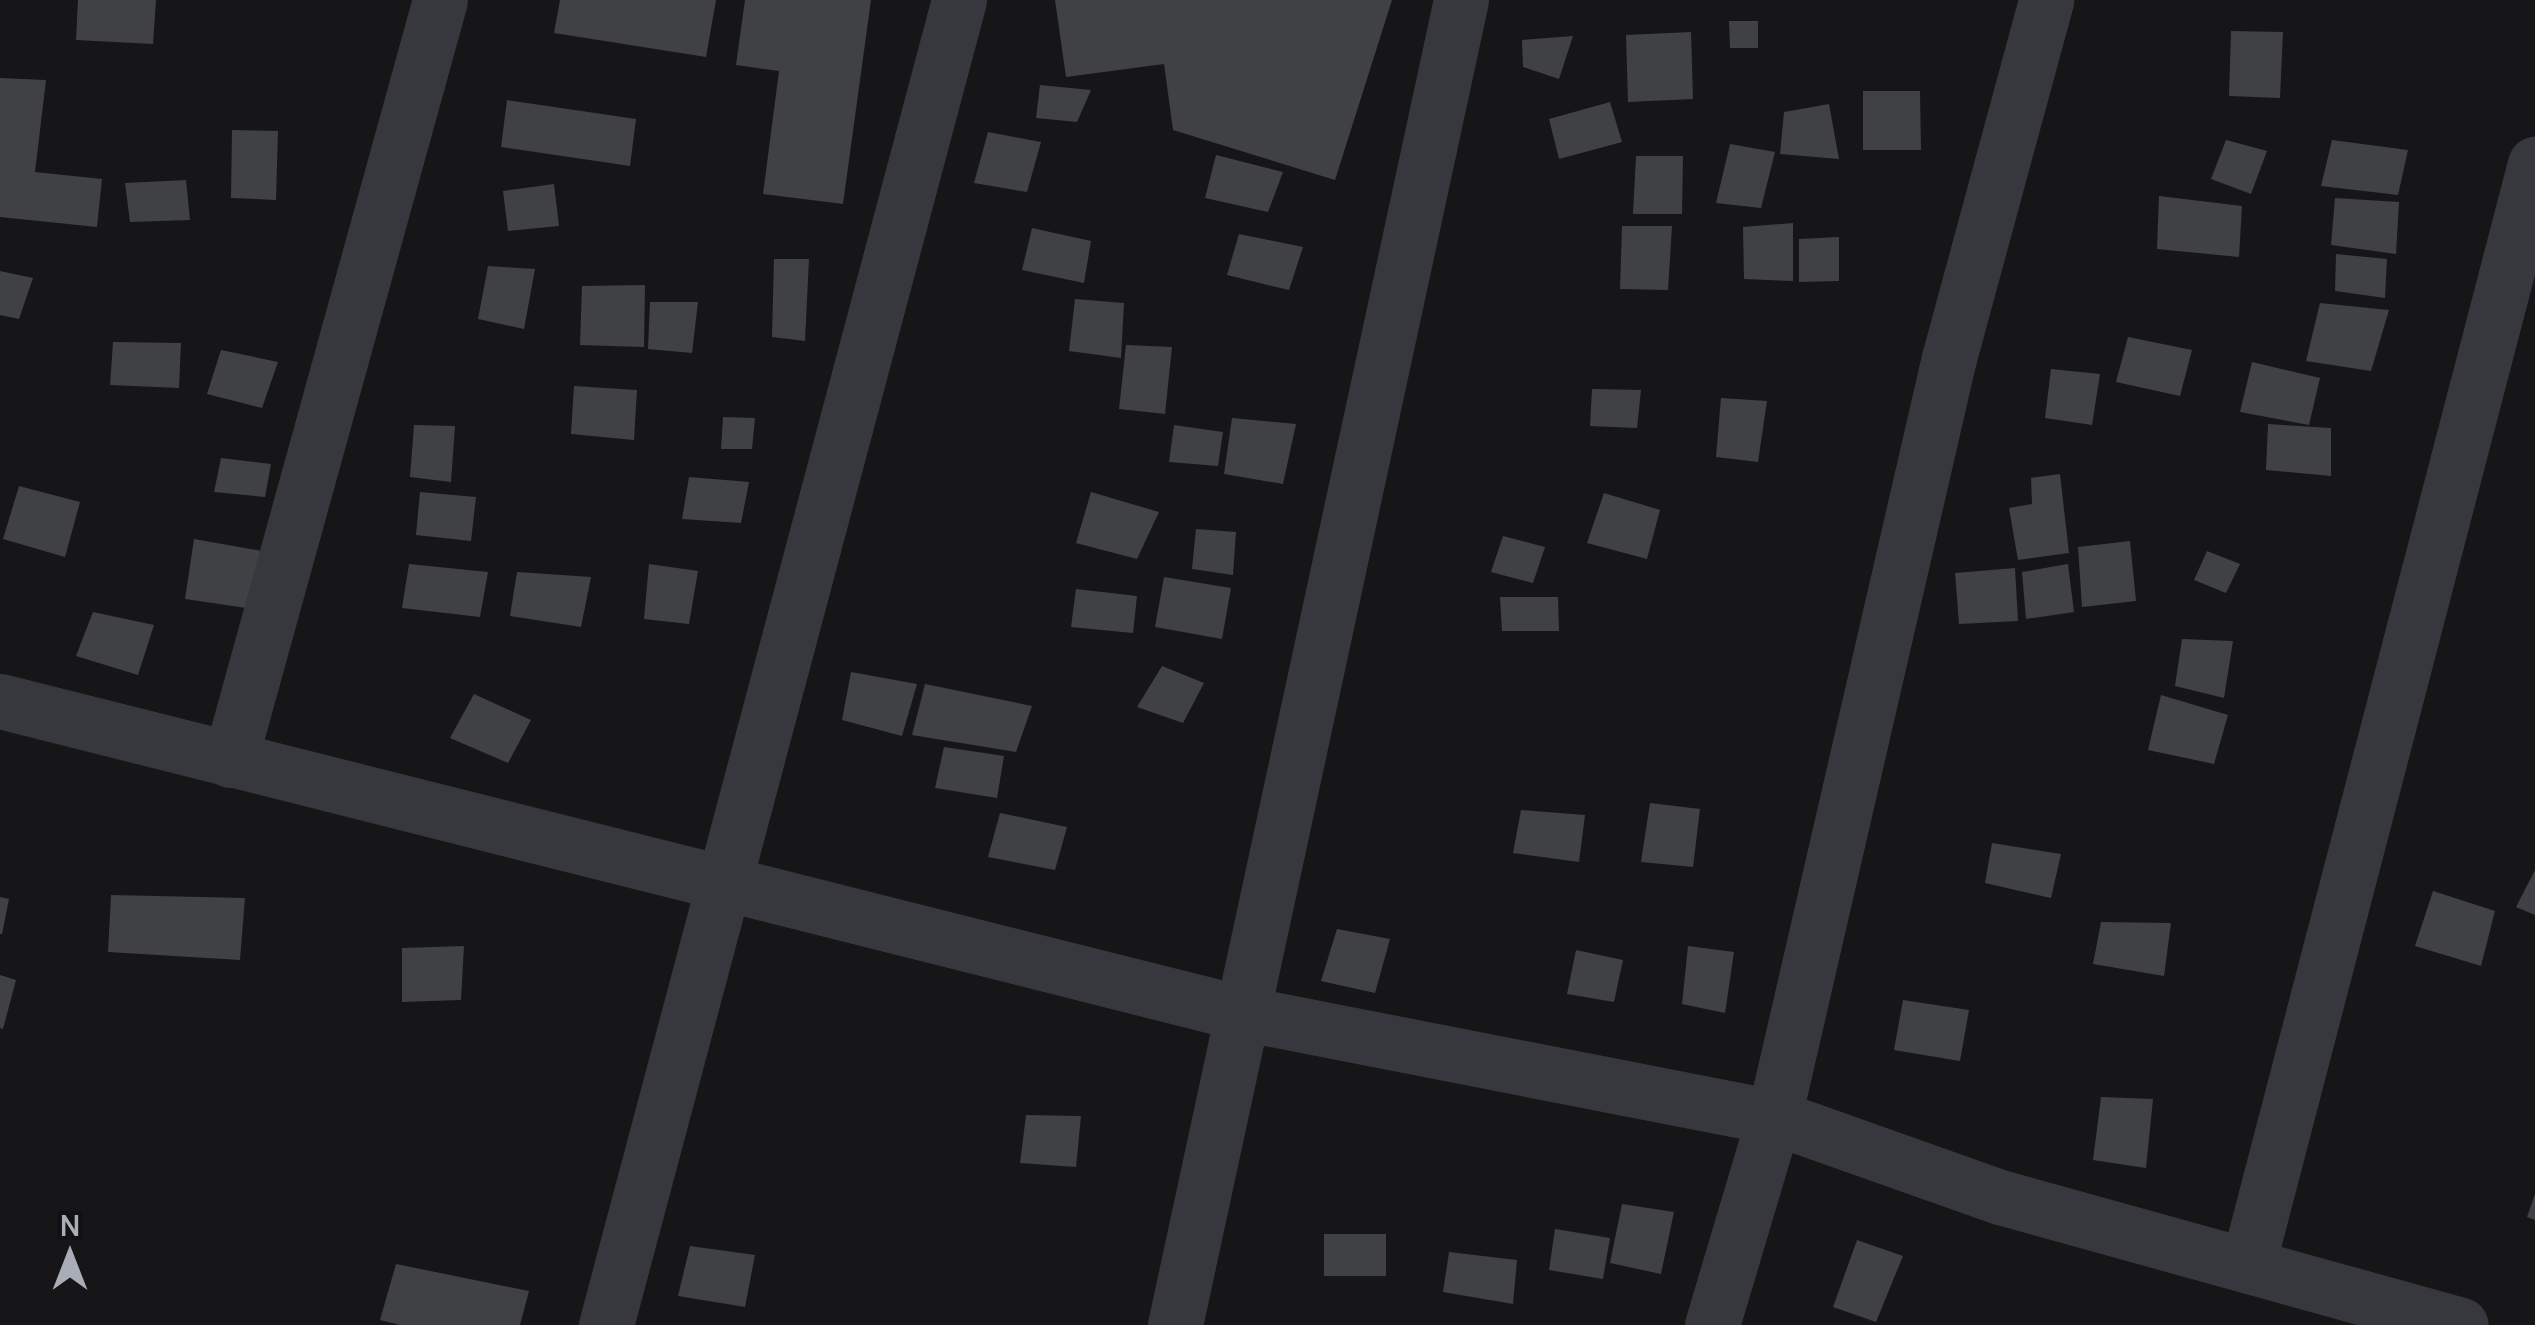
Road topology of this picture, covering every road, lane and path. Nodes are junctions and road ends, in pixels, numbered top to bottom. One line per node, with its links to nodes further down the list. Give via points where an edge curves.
1 (440, 0): 7 (street)
2 (959, 0): 8 (street)
3 (1461, 0): 9 (street)
4 (2046, 0): 10 (street, via 1949,358)
5 (2535, 164): 11 (street)
6 (0, 701): 7 (street)
7 (230, 760): 8 (street)
8 (724, 883): 9 (street); 12 (street)
9 (1241, 1013): 10 (street); 13 (street)
10 (1774, 1117): 11 (street, via 2000,1198); 14 (street)
11 (2248, 1264): 15 (street)
12 (606, 1325)
13 (1175, 1325)
14 (1712, 1325)
15 (2461, 1325)

